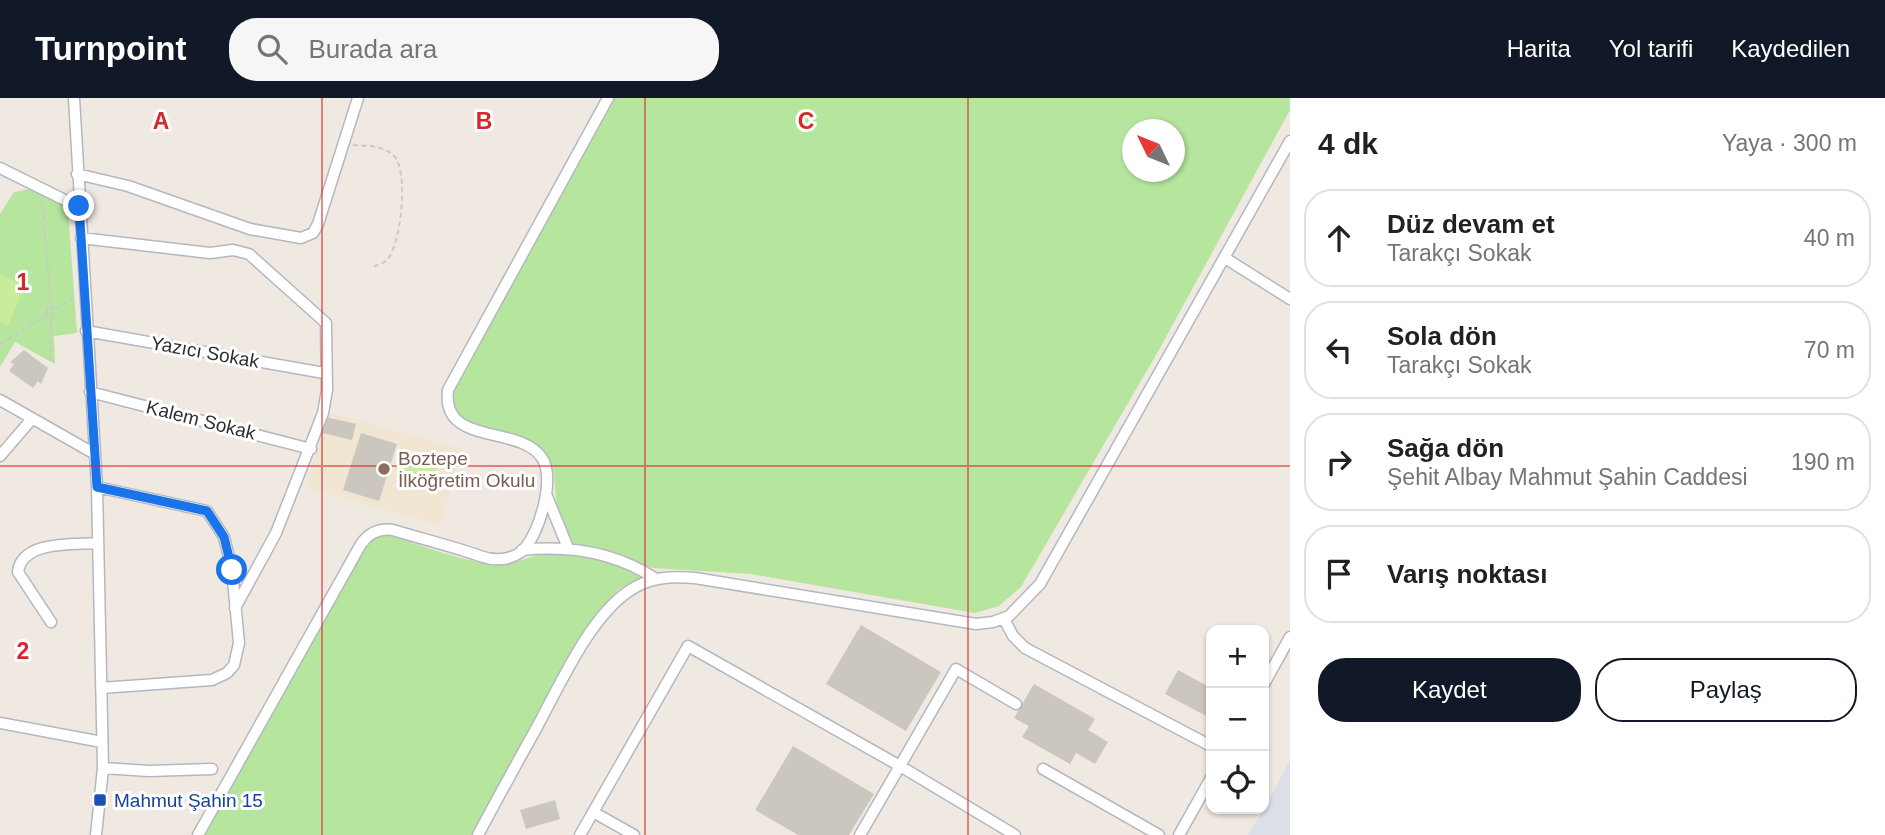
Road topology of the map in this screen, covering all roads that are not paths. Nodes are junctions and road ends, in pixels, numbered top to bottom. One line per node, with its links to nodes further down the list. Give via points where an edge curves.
1 (74, 98): 6 (street)
2 (358, 98): 6 (street, via 316,228 301,238 250,229 128,186)
3 (608, 98): 20 (street, via 448,390 450,412 464,426 530,446 539,453 548,470)
4 (1290, 141): 9 (street)
5 (0, 167): 7 (street)
6 (77, 174): 7 (street)
7 (79, 206): 8 (street)
8 (81, 238): 11 (street); 12 (street, via 249,254 326,323)
9 (1225, 258): 10 (street); 26 (street, via 1040,584 1017,611)
10 (1290, 299)
11 (86, 331): 12 (street, Yazıcı Sokak); 13 (street)
12 (324, 373): 16 (street, via 323,414)
13 (90, 392): 16 (street, Kalem Sokak); 17 (street)
14 (0, 400): 15 (street)
15 (32, 420): 17 (street); 18 (street)
16 (311, 449): 25 (street, via 276,533)
17 (95, 454): 19 (street)
18 (0, 456)
19 (97, 487): 21 (street); 25 (street, via 207,511 224,537)
20 (546, 494): 22 (street); 23 (street, via 536,528)
21 (98, 543): 27 (street, via 32,550 21,561 18,572); 30 (street)
22 (568, 548): 23 (street); 24 (street, via 616,559)
23 (522, 550): 43 (street, via 511,557 492,559 393,530 370,534)
24 (656, 579): 26 (street, via 706,579 976,624); 44 (street, via 627,592 603,615)
25 (235, 608): 30 (street, via 239,654 222,676)
26 (1003, 619): 35 (street, via 1025,648)
27 (51, 622)
28 (1290, 637): 29 (street)
29 (1269, 675)
30 (101, 688): 34 (street)
31 (1016, 704): 36 (street, via 956,669)
32 (6, 724): 33 (street); 34 (street)
33 (0, 736)
34 (102, 742): 37 (street)
35 (1206, 743)
36 (900, 766): 41 (street, via 688,646); 47 (street); 48 (street)
37 (103, 768): 38 (street); 42 (street)
38 (212, 769)
39 (1043, 769): 49 (street)
40 (1206, 787): 50 (street)
41 (593, 812): 45 (street); 46 (street)
42 (96, 835)
43 (198, 835)
44 (478, 835)
45 (580, 835)
46 (634, 835)
47 (860, 835)
48 (1015, 835)
49 (1158, 835)
50 (1179, 835)

